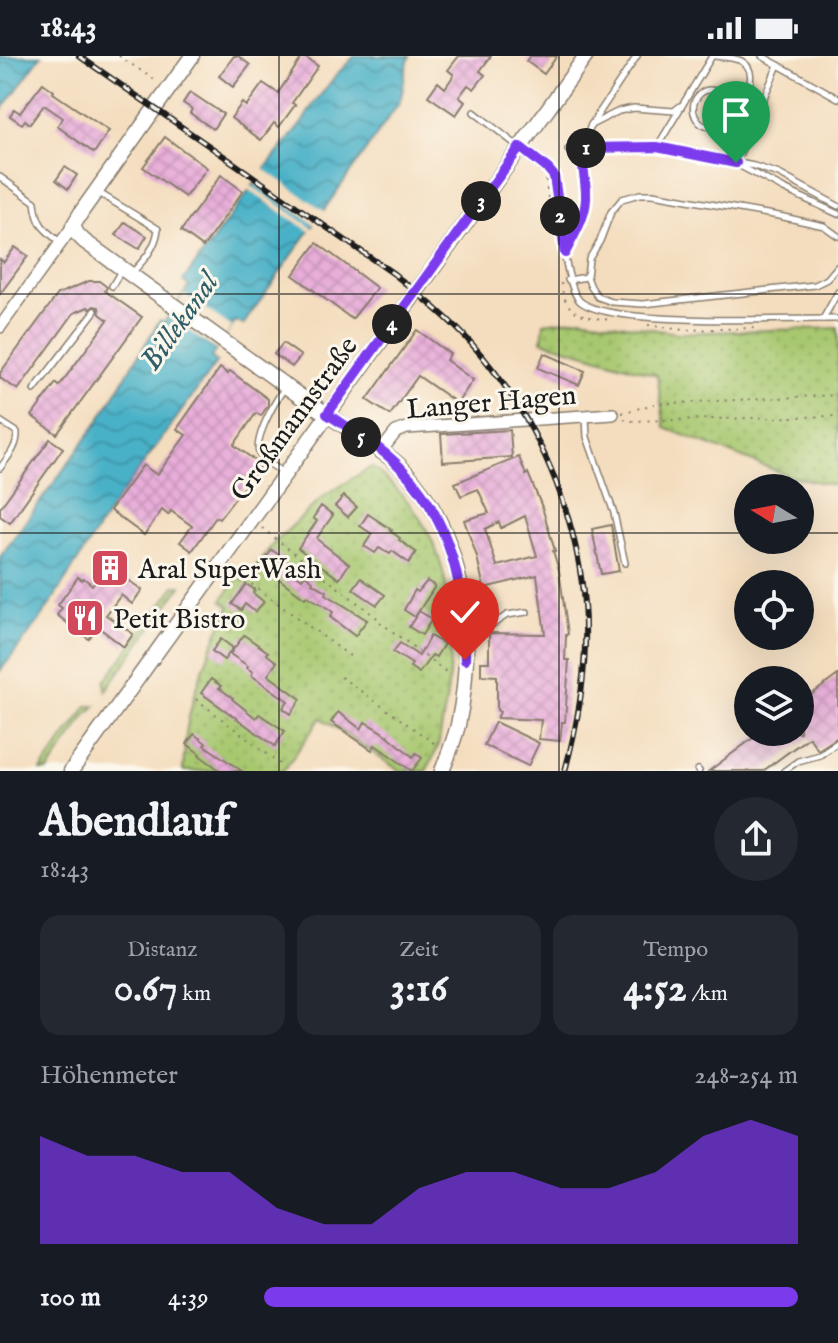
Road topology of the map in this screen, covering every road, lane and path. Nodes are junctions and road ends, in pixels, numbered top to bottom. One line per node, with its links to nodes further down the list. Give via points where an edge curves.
1 (119, 56): 8 (path)
2 (192, 56): 8 (street)
3 (586, 56): 14 (street, Großmannstraße)
4 (637, 56): 13 (lane)
5 (713, 56): 10 (lane); 12 (lane, via 742,61 751,80 737,95 701,93 693,106 695,117 712,127 736,115)
6 (762, 56): 7 (lane)
7 (778, 65): 9 (lane); 12 (lane)
8 (168, 88): 21 (street)
9 (838, 98)
10 (680, 106): 13 (lane, via 674,111 619,111); 15 (lane)
11 (474, 112): 14 (lane)
12 (755, 118): 18 (lane)
13 (591, 125): 16 (lane)
14 (520, 147): 19 (street); 41 (street, Großmannstraße)
15 (657, 147): 16 (lane); 18 (lane)
16 (582, 148): 17 (lane); 27 (lane, via 586,199 581,223)
17 (568, 150)
18 (736, 163): 22 (lane, via 779,174); 23 (lane)
19 (548, 169): 27 (lane, via 554,176)
20 (0, 177): 26 (lane, via 35,202 43,230)
21 (96, 191): 24 (street); 29 (lane, via 158,229 148,255)
22 (838, 206)
23 (838, 214)
24 (73, 226): 26 (street); 29 (street, via 84,241)
25 (838, 236): 30 (lane, via 824,226 779,216 640,194 616,205 589,259)
26 (61, 243): 37 (street)
27 (565, 253): 31 (lane)
28 (838, 266): 30 (lane, via 815,285 643,304 598,297)
29 (127, 272): 32 (lane); 38 (street)
30 (587, 277): 31 (lane)
31 (568, 280): 35 (lane, via 580,301 609,313 737,321)
32 (112, 286)
33 (838, 292): 35 (lane)
34 (95, 311): 39 (lane)
35 (823, 319): 36 (lane)
36 (838, 319)
37 (0, 327)
38 (286, 386): 41 (street); 48 (lane, via 259,442 262,457)
39 (34, 390)
40 (838, 395): 42 (path, via 654,404)
41 (327, 414): 46 (street); 48 (street, Großmannstraße)
42 (613, 414): 43 (path, via 628,421); 44 (street, Langer Hagen)
43 (838, 416)
44 (586, 417): 46 (street, Langer Hagen, via 407,428 396,432); 51 (lane, via 587,437)
45 (0, 421): 47 (lane, via 17,432 14,448)
46 (381, 451): 53 (street, via 414,481 437,518 457,571)
47 (0, 468)
48 (285, 473): 49 (street, Großmannstraße)
49 (252, 519): 50 (street, Großmannstraße); 55 (path)
50 (222, 561): 54 (path); 61 (street, Großmannstraße)
51 (625, 563)
52 (527, 612): 53 (lane)
53 (465, 632): 62 (street, via 463,690)
54 (354, 659)
55 (450, 675)
56 (341, 677): 59 (path)
57 (196, 699): 60 (path)
58 (838, 742): 63 (lane)
59 (438, 746)
60 (280, 764)
61 (71, 771)
62 (442, 771)
63 (784, 771)

